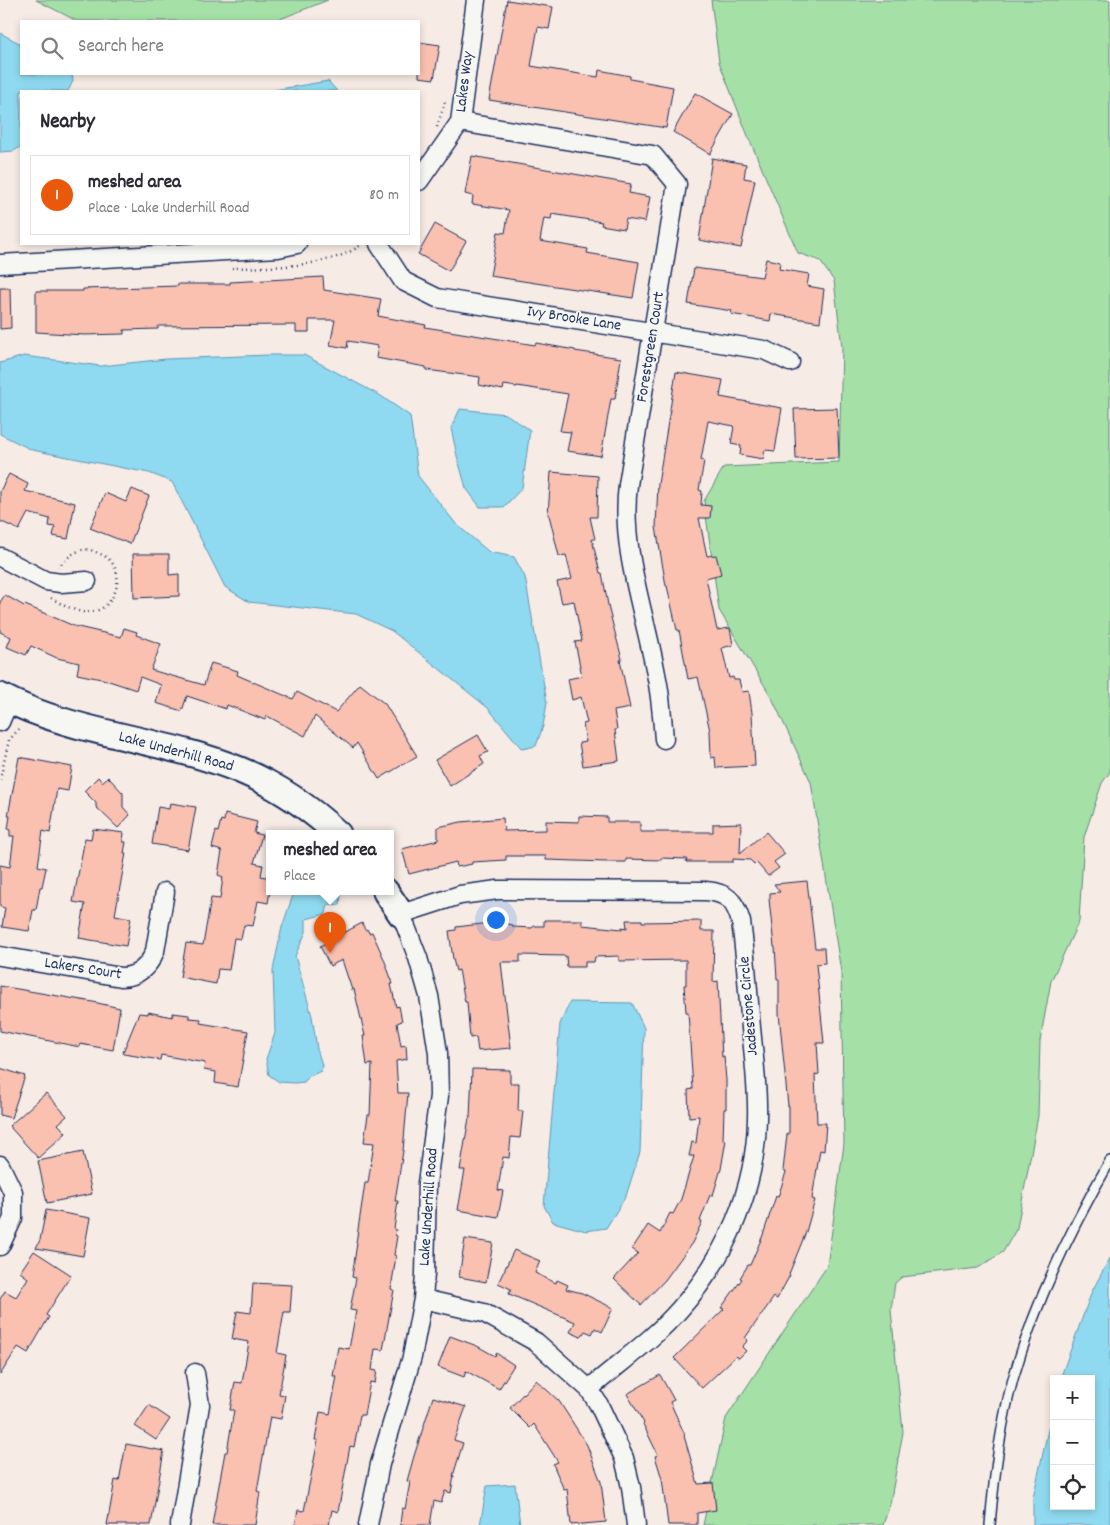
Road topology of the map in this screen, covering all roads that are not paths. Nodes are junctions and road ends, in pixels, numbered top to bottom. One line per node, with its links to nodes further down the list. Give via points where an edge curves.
1 (476, 0): 2 (street, Lakes Way)
2 (460, 122): 3 (street, Lakes Way); 7 (street, Forestgreen Court, via 653,155 677,184)
3 (420, 180)
4 (292, 245): 6 (street)
5 (380, 245): 7 (street, Ivy Brooke Lane, via 403,281 437,298)
6 (0, 264)
7 (653, 332): 8 (street, Ivy Brooke Lane, via 764,350); 12 (street, Forestgreen Court, via 628,485 626,523 656,674)
8 (790, 362)
9 (0, 557): 10 (street, via 46,581)
10 (87, 580)
11 (3, 706): 13 (street, Lake Underhill Road, via 239,769 298,802)
12 (664, 739)
13 (333, 830)
14 (165, 892): 17 (street, Lakers Court, via 152,957 140,972 131,976)
15 (388, 895): 16 (street, Lake Underhill Road)
16 (401, 914): 21 (street, Lake Underhill Road, via 429,996 438,1053 438,1109 427,1183); 23 (street, Jadestone Circle, via 460,895 512,890 706,891 722,894 736,908 742,933 757,1106 755,1148 747,1187 726,1242 700,1285 658,1331)
17 (0, 956)
18 (1110, 1161): 27 (lane, via 1073,1228 1030,1326 1013,1381 995,1470)
19 (0, 1166): 20 (street, via 13,1192 13,1218)
20 (0, 1246)
21 (423, 1299): 23 (street, via 484,1313 536,1342); 25 (street, Lake Underhill Road, via 407,1376 380,1464)
22 (196, 1373): 24 (street, via 200,1405)
23 (588, 1389): 26 (street, via 606,1418 624,1458 634,1499)
24 (180, 1525)
25 (368, 1525)
26 (636, 1525)
27 (990, 1525)

